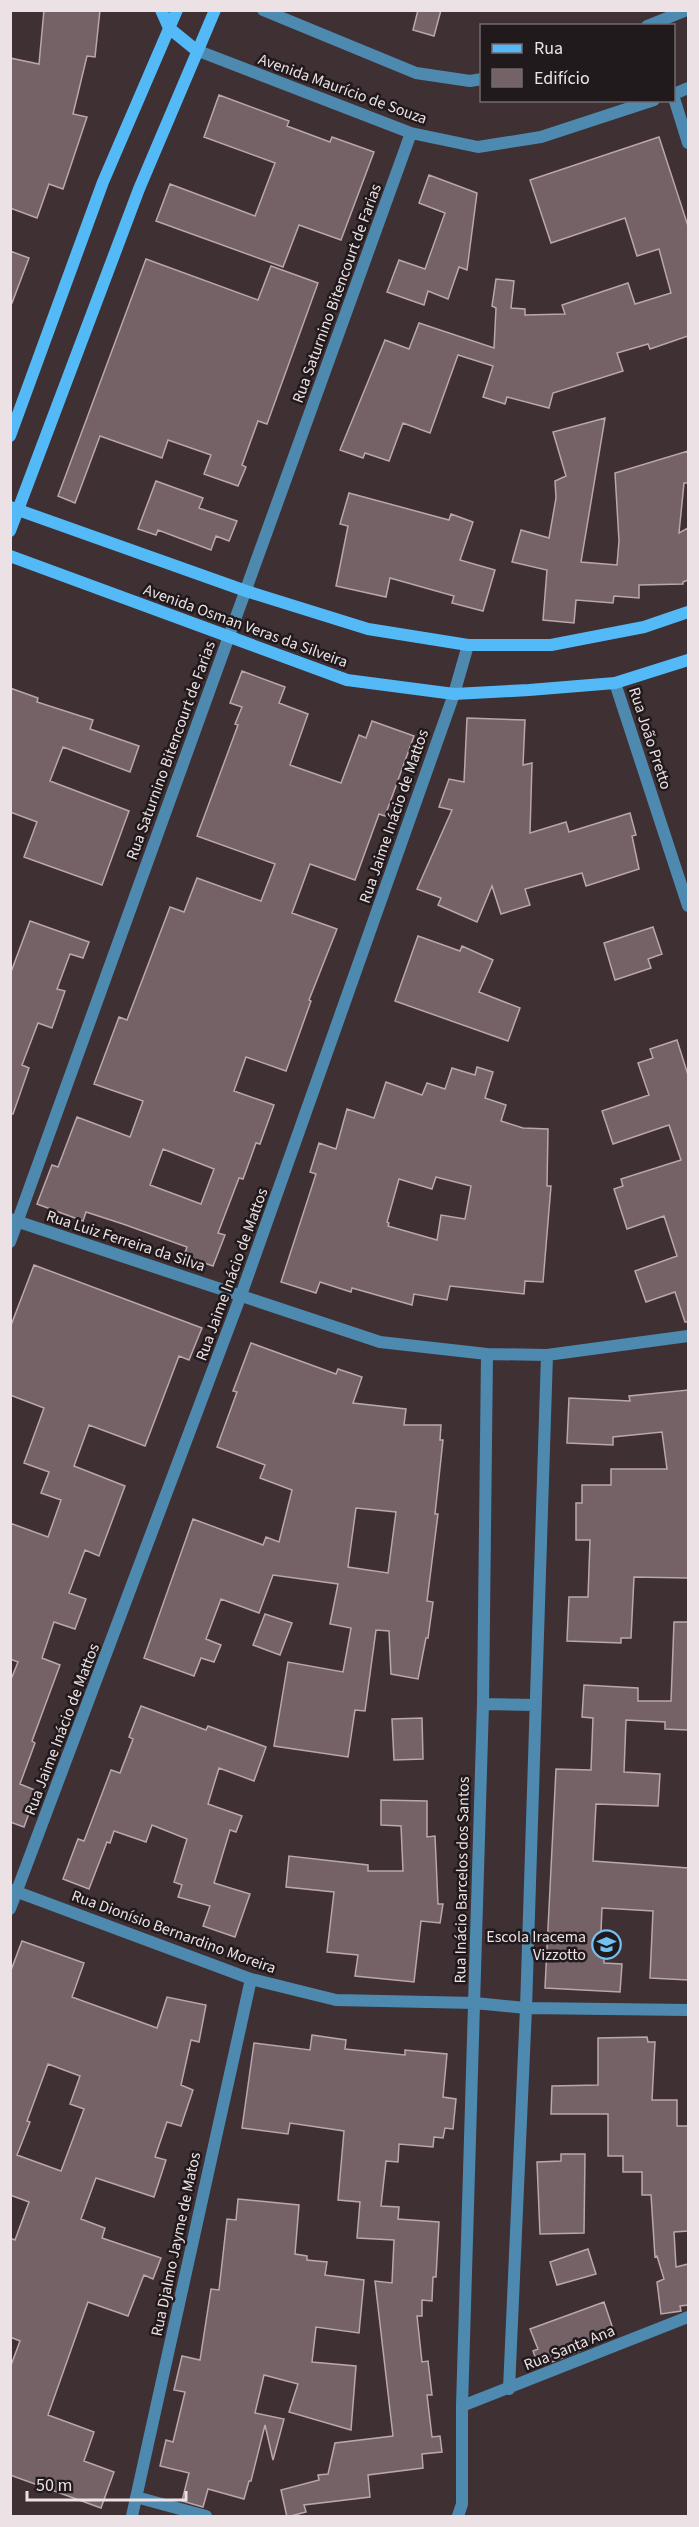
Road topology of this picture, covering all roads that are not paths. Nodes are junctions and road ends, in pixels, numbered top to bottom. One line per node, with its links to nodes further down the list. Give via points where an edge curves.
1 (161, 10): 7 (main road)
2 (177, 10): 7 (main road)
3 (214, 10): 8 (main road)
4 (263, 10): 9 (street, via 416,73)
5 (687, 10): 6 (street)
6 (651, 24)
7 (170, 28): 8 (main road); 14 (main road, via 103,182)
8 (196, 50): 12 (street, Avenida Maurício de Souza); 15 (main road)
9 (480, 79)
10 (675, 99): 13 (street)
11 (648, 102): 12 (street, Avenida Maurício de Souza, via 541,137 478,147)
12 (411, 133): 18 (street, Rua Saturnino Bitencourt de Farias)
13 (688, 142)
14 (10, 436)
15 (14, 508): 16 (main road); 18 (main road, Avenida Osman Veras da Silveira)
16 (10, 531)
17 (10, 556): 20 (main road, Avenida Osman Veras da Silveira)
18 (246, 591): 20 (street, Rua Saturnino Bitencourt de Farias); 21 (main road, Avenida Osman Veras da Silveira, via 368,629)
19 (688, 612): 21 (main road, Avenida Osman Veras da Silveira, via 644,627 551,645)
20 (229, 635): 24 (main road, Avenida Osman Veras da Silveira, via 347,680); 26 (street, Rua Saturnino Bitencourt de Farias)
21 (468, 645): 24 (street, Rua Jaime Inácio de Mattos)
22 (688, 660): 23 (main road, Avenida Osman Veras da Silveira)
23 (615, 683): 24 (main road, Avenida Osman Veras da Silveira); 25 (street, Rua João Pretto)
24 (454, 694): 28 (street, Rua Jaime Inácio de Mattos)
25 (688, 906)
26 (14, 1220): 27 (street, Rua Saturnino Bitencourt de Farias); 28 (street, Rua Luiz Ferreira da Silva)
27 (10, 1242)
28 (241, 1295): 30 (street, Rua Luiz Ferreira da Silva, via 380,1342); 34 (street, Rua Jaime Inácio de Mattos)
29 (688, 1336): 31 (street, Rua Luiz Ferreira da Silva)
30 (487, 1354): 31 (street, Rua Luiz Ferreira da Silva); 32 (street, Rua Inácio Barcelos dos Santos)
31 (547, 1355): 33 (street)
32 (483, 1704): 33 (street); 37 (street, Rua Inácio Barcelos dos Santos)
33 (536, 1705): 38 (street)
34 (14, 1890): 35 (street, Rua Jaime Inácio de Mattos); 36 (street, Rua Dionísio Bernardino Moreira)
35 (10, 1909)
36 (251, 1979): 37 (street, Rua Dionísio Bernardino Moreira, via 336,2000); 43 (street, Rua Djalmo Jayme de Matos)
37 (475, 2004): 38 (street, Rua Dionísio Bernardino Moreira); 42 (street, Rua Inácio Barcelos dos Santos)
38 (526, 2008): 39 (street, Rua Dionísio Bernardino Moreira); 41 (street)
39 (688, 2010)
40 (688, 2318): 41 (street, Rua Santa Ana)
41 (509, 2389): 42 (street, Rua Santa Ana)
42 (462, 2406): 46 (street, Rua Inácio Barcelos dos Santos, via 462,2504)
43 (136, 2497): 44 (street, Rua Djalmo Jayme de Matos); 45 (street)
44 (132, 2517)
45 (206, 2517)
46 (458, 2517)

